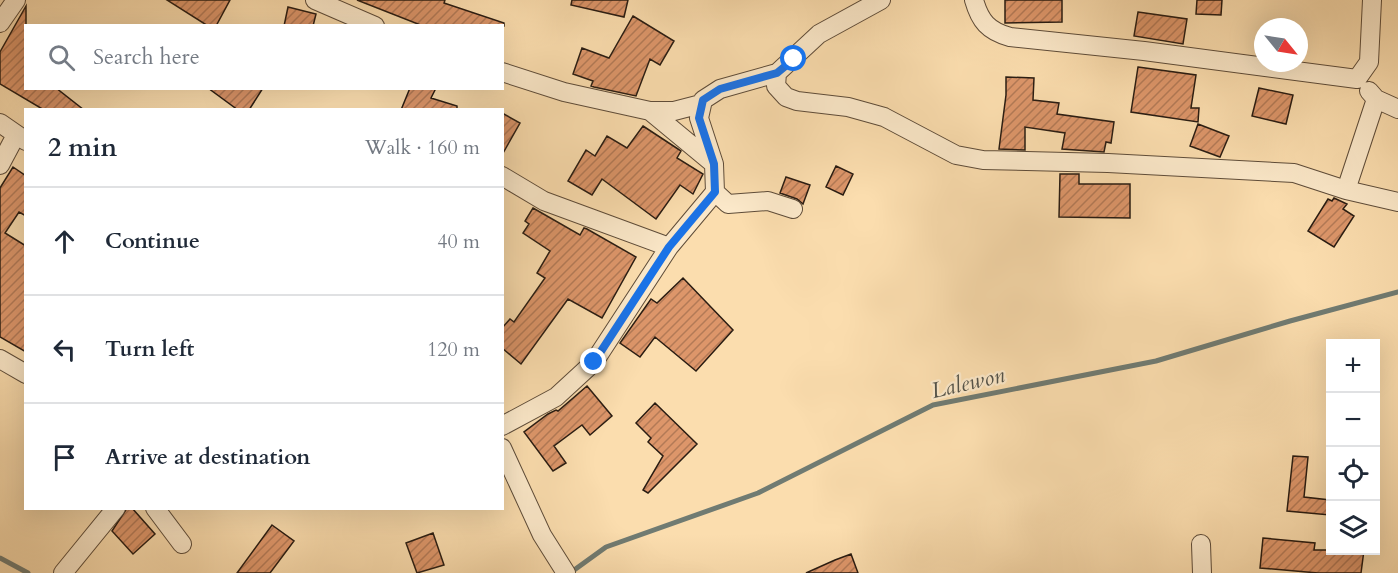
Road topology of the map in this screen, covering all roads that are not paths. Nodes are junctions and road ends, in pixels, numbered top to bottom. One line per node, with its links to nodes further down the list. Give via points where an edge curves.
1 (16, 0): 6 (street)
2 (315, 0): 7 (street)
3 (881, 0): 9 (street, via 819,34)
4 (974, 0): 10 (street, via 984,24 995,33 1010,37)
5 (1372, 0): 10 (street, via 1369,62)
6 (0, 23)
7 (370, 24)
8 (504, 73): 14 (street, via 564,92)
9 (777, 73): 12 (street, via 720,89); 20 (street, via 776,86 786,97 884,117 956,155 983,160 1294,173)
10 (1357, 79): 11 (street)
11 (1376, 99): 13 (street); 20 (street)
12 (701, 104): 14 (street, via 674,111); 17 (street, via 699,118)
13 (1398, 109)
14 (650, 111): 17 (street)
15 (0, 123): 16 (street)
16 (21, 138): 18 (street)
17 (714, 164): 21 (street)
18 (0, 165)
19 (504, 177): 24 (street, via 544,201)
20 (1346, 190): 22 (street)
21 (715, 192): 23 (street, via 728,204 768,201); 24 (street)
22 (1398, 202)
23 (793, 209)
24 (669, 247): 27 (street, via 594,362 556,397)
25 (0, 358): 26 (street)
26 (24, 373)
27 (504, 425)
28 (504, 452): 34 (street, via 542,534)
29 (114, 510): 33 (street)
30 (156, 510): 31 (street)
31 (182, 544)
32 (1201, 544): 35 (street)
33 (63, 573)
34 (566, 573)
35 (1202, 573)

